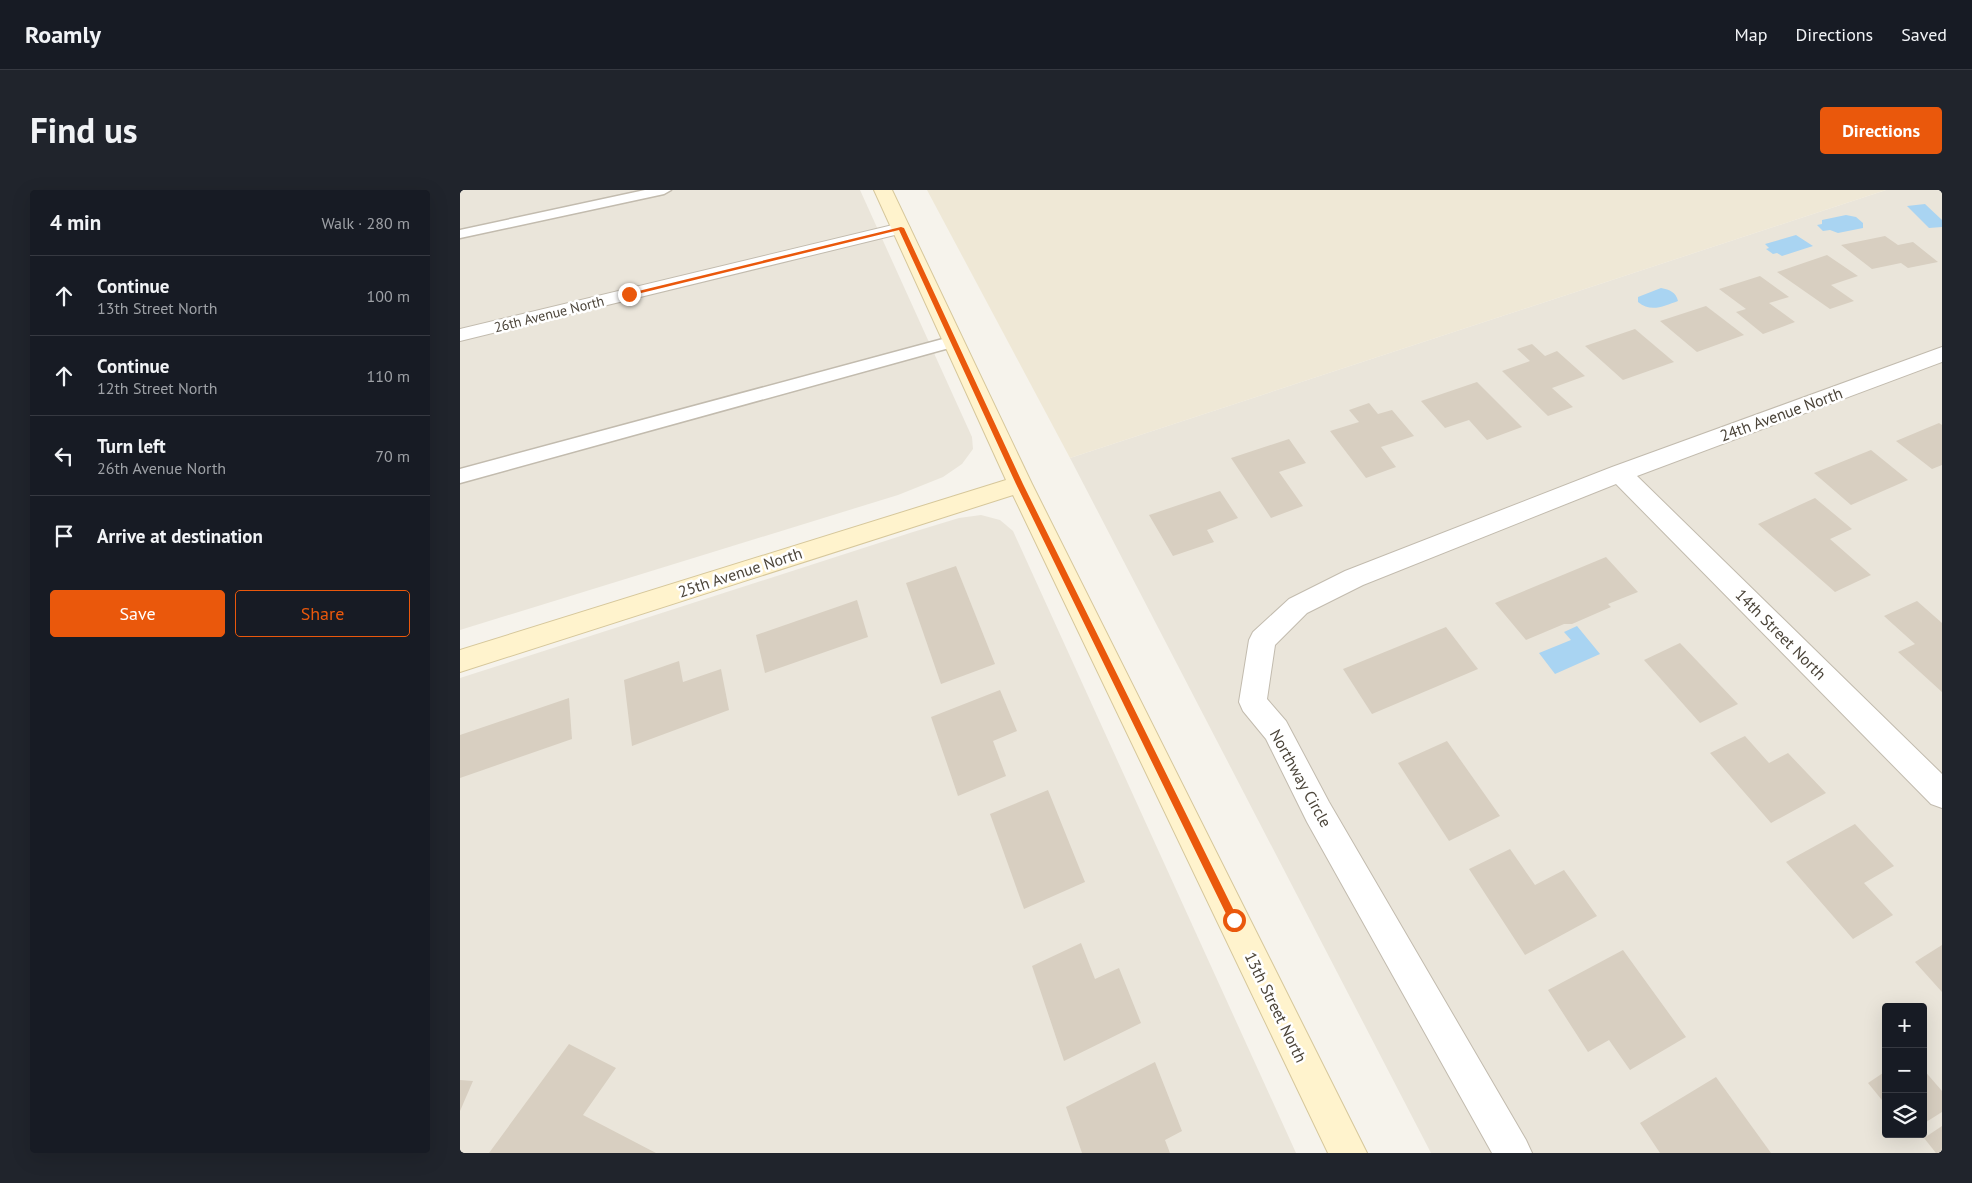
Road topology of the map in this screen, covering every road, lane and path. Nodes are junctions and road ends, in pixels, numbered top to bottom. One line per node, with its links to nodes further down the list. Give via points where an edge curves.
1 (664, 190): 4 (lane)
2 (883, 190): 3 (street, 13th Street North)
3 (901, 228): 5 (street, 26th Avenue North); 6 (street, 13th Street North)
4 (460, 234)
5 (460, 335)
6 (954, 341): 9 (lane); 10 (street, 13th Street North)
7 (1942, 354): 8 (street, 24th Avenue North)
8 (1620, 473): 12 (street, 14th Street North); 14 (street, Northway Circle, via 1354,578 1298,606 1262,640 1254,702 1276,730 1318,812)
9 (460, 476)
10 (1020, 484): 11 (street, 25th Avenue North); 13 (street, 13th Street North)
11 (460, 661)
12 (1942, 794)
13 (1348, 1153)
14 (1514, 1153)

